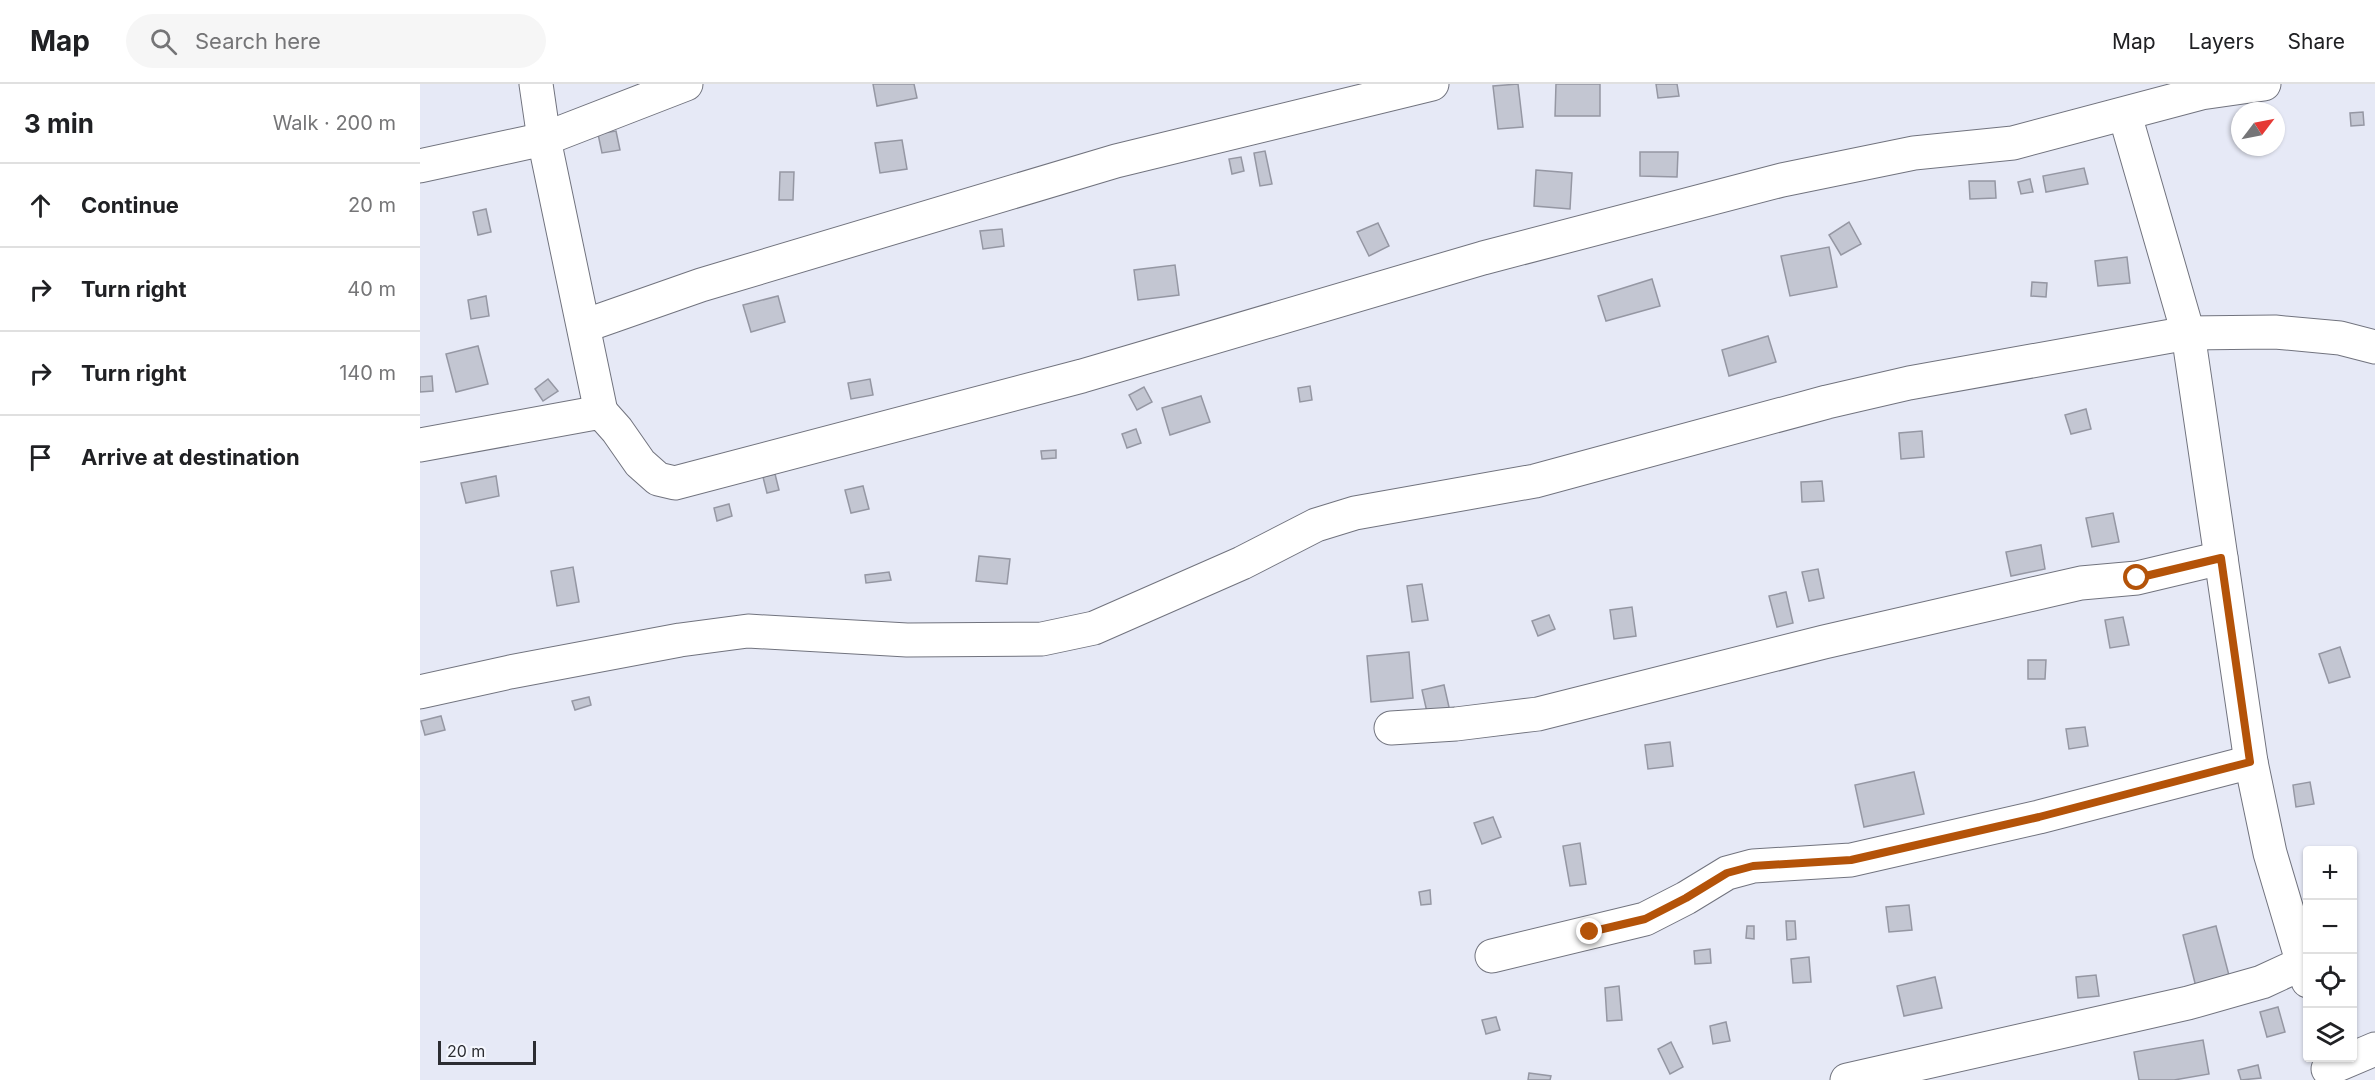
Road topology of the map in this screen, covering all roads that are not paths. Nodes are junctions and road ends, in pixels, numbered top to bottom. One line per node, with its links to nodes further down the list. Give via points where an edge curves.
1 (536, 84): 6 (street)
2 (686, 84): 6 (street)
3 (1432, 84): 8 (street, via 1116,161 701,285)
4 (2264, 84): 5 (street, via 2201,93)
5 (2125, 115): 9 (street); 11 (street, via 2013,143 1914,153 1782,180 1483,258 1082,376 675,483 658,479 640,463)
6 (544, 139): 7 (street); 8 (street)
7 (420, 166)
8 (584, 326): 11 (street)
9 (2188, 333): 10 (street, via 2275,332 2340,338); 13 (street); 14 (street, via 1910,383 1535,481 1355,513 1316,525 1242,563 1094,628 1052,637 906,640 748,631 680,640)
10 (2375, 347)
11 (601, 412): 12 (street)
12 (420, 445)
13 (2221, 558): 15 (street, via 2137,578 2081,583 1538,714); 16 (street)
14 (420, 692)
15 (1391, 728)
16 (2250, 762): 17 (street, via 2039,817 1851,860 1753,866 1727,873 1645,919); 18 (street, via 2270,853)
17 (1492, 956)
18 (2303, 965)
19 (2303, 972): 22 (street, via 2188,1003)
20 (2375, 1049): 21 (street)
21 (2328, 1069)
22 (1847, 1080)

